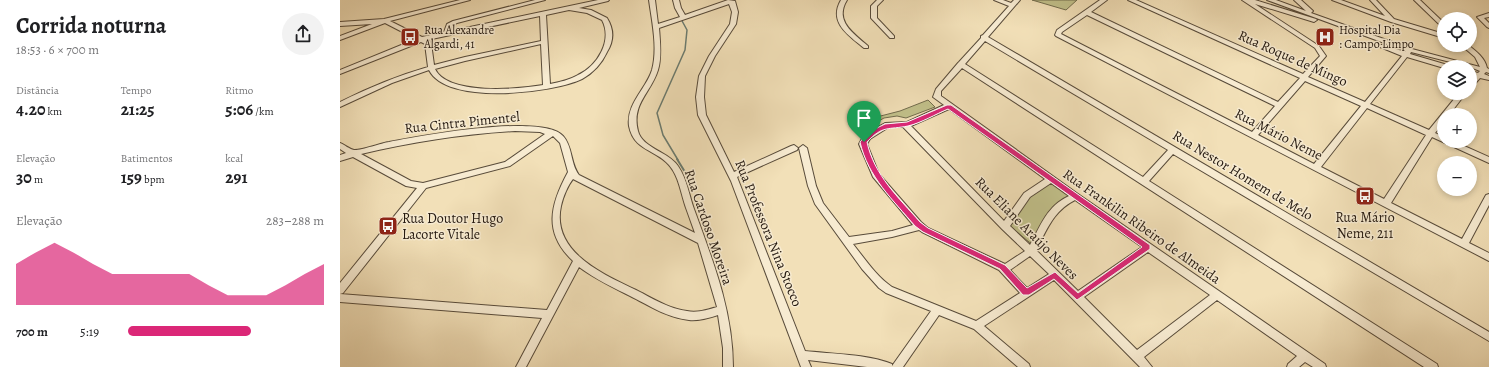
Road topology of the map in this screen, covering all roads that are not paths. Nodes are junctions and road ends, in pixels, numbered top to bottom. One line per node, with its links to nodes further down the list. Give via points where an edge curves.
1 (467, 0): 28 (street)
2 (542, 0): 33 (street, via 455,22 449,25)
3 (606, 0): 21 (street)
4 (652, 0): 31 (street, Rua Cardoso Moreira)
5 (676, 0): 25 (street)
6 (844, 0): 40 (street, via 839,8 839,20 849,33)
7 (880, 0): 35 (street, via 874,6 874,18)
8 (997, 0): 19 (street)
9 (1104, 0): 22 (street)
10 (1131, 0): 49 (street, Rua Roque de Mingo)
11 (1245, 0): 20 (street)
12 (1250, 0): 20 (street)
13 (1270, 0): 26 (street)
14 (1297, 0): 26 (street)
15 (1335, 0): 29 (street)
16 (1373, 0): 29 (street)
17 (1417, 0): 27 (street)
18 (732, 1): 25 (street); 72 (street, Rua Professora Nina Stocco, via 733,24 704,69 700,97 702,114 707,126)
19 (1014, 2): 36 (street)
20 (1255, 5): 26 (street); 49 (street, via 1321,52 1323,56)
21 (569, 8): 23 (street); 51 (street, via 589,11 605,19 610,32 609,41 602,57 588,72)
22 (1086, 12): 54 (street); 62 (street, Rua Mário Neme, via 1057,34)
23 (543, 13): 33 (street); 39 (street)
24 (1489, 15): 32 (street, via 1480,18)
25 (683, 18): 31 (street)
26 (1314, 18): 42 (street)
27 (1437, 19)
28 (385, 21): 30 (street); 37 (street); 38 (street)
29 (1393, 21): 34 (street)
30 (340, 24)
31 (659, 26): 81 (street, Rua Cardoso Moreira, via 655,69 636,102 634,111 635,134 644,145 666,157 676,169)
32 (1489, 26)
33 (447, 33): 38 (street)
34 (1437, 34)
35 (892, 36)
36 (983, 37): 44 (street); 66 (street, Rua Nestor Homem de Melo)
37 (340, 38)
38 (422, 38): 45 (street, via 429,46); 47 (street)
39 (544, 42): 45 (street); 51 (street)
40 (866, 47)
41 (1471, 52): 46 (street)
42 (1408, 53): 43 (street); 46 (street); 55 (street)
43 (1437, 63)
44 (960, 64): 56 (street, Rua Frankilin Ribeiro de Almeida, via 936,93 936,97); 74 (street)
45 (430, 66): 51 (street, via 438,78 468,89 493,91); 53 (street, via 389,81)
46 (1486, 70): 48 (street)
47 (340, 72)
48 (1478, 75): 50 (street)
49 (1304, 77): 54 (street); 55 (street, Rua Roque de Mingo)
50 (1489, 78)
51 (547, 87)
52 (1458, 100): 57 (street)
53 (340, 105)
54 (1279, 105): 62 (street)
55 (1366, 105): 61 (street, Rua Roque de Mingo); 70 (street)
56 (949, 106): 58 (street); 73 (street, Rua Frankilin Ribeiro de Almeida)
57 (1451, 108)
58 (905, 124): 79 (street, via 888,125 871,134 864,142 866,154 876,175); 80 (street, Rua Eliane Araújo Neves)
59 (1437, 126): 61 (street)
60 (553, 132): 67 (street, Rua Cintra Pimentel, via 530,128 485,130 399,142); 71 (street, via 562,139); 75 (street, via 508,164)
61 (1430, 134): 63 (street, Rua Roque de Mingo); 78 (street)
62 (1253, 135): 70 (street, Rua Mário Neme)
63 (1437, 137)
64 (340, 146): 67 (street)
65 (1461, 148): 69 (street, Rua Roque de Mingo)
66 (1173, 149): 74 (street); 99 (street, Rua Nestor Homem de Melo)
67 (352, 153): 68 (street, Rua Cintra Pimentel); 75 (street, via 409,184)
68 (340, 158)
69 (1489, 160)
70 (1316, 167): 78 (street, Rua Mário Neme)
71 (572, 173): 81 (street); 87 (street, via 555,210 562,243)
72 (733, 176): 82 (street, via 799,148 816,198); 100 (street, Rua Professora Nina Stocco)
73 (1051, 178): 76 (street, Rua Frankilin Ribeiro de Almeida); 80 (street, via 1026,195)
74 (1144, 182): 112 (street)
75 (423, 186): 90 (street)
76 (1075, 196): 84 (street, Rua Frankilin Ribeiro de Almeida); 85 (street, via 1053,211)
77 (1489, 197): 83 (street)
78 (1386, 203): 83 (street, Rua Mário Neme)
79 (920, 226): 82 (street, via 892,234); 88 (street)
80 (1005, 227): 85 (street, Rua Eliane Araújo Neves)
81 (702, 240): 95 (street, Rua Cardoso Moreira)
82 (848, 241): 96 (street, via 882,285)
83 (1464, 244): 86 (street, Rua Mário Neme)
84 (1148, 247): 92 (street, Rua Frankilin Ribeiro de Almeida); 93 (street)
85 (1032, 251): 88 (street); 89 (street, Rua Eliane Araújo Neves)
86 (1489, 257)
87 (578, 260): 95 (street, via 590,270 662,308 683,315 704,315); 97 (street)
88 (1005, 269): 91 (street)
89 (1055, 275): 91 (street); 93 (street, Rua Eliane Araújo Neves)
90 (340, 290)
91 (1026, 293): 98 (street)
92 (1217, 295): 101 (street); 102 (street, Rua Frankilin Ribeiro de Almeida)
93 (1077, 297): 101 (street, Rua Eliane Araújo Neves)
94 (340, 298): 97 (street)
95 (722, 309): 104 (street, Rua Cardoso Moreira)
96 (938, 309): 98 (street); 107 (street)
97 (548, 314): 103 (street)
98 (977, 326): 108 (street)
99 (1489, 337)
100 (802, 355): 105 (street, Rua Professora Nina Stocco); 106 (street)
101 (1136, 356): 109 (street, Rua Eliane Araújo Neves)
102 (1304, 356): 110 (street); 111 (street, Rua Frankilin Ribeiro de Almeida)
103 (521, 367)
104 (728, 367)
105 (806, 367)
106 (888, 367)
107 (897, 367)
108 (1025, 367)
109 (1147, 367)
110 (1292, 367)
111 (1320, 367)
112 (1433, 367)

